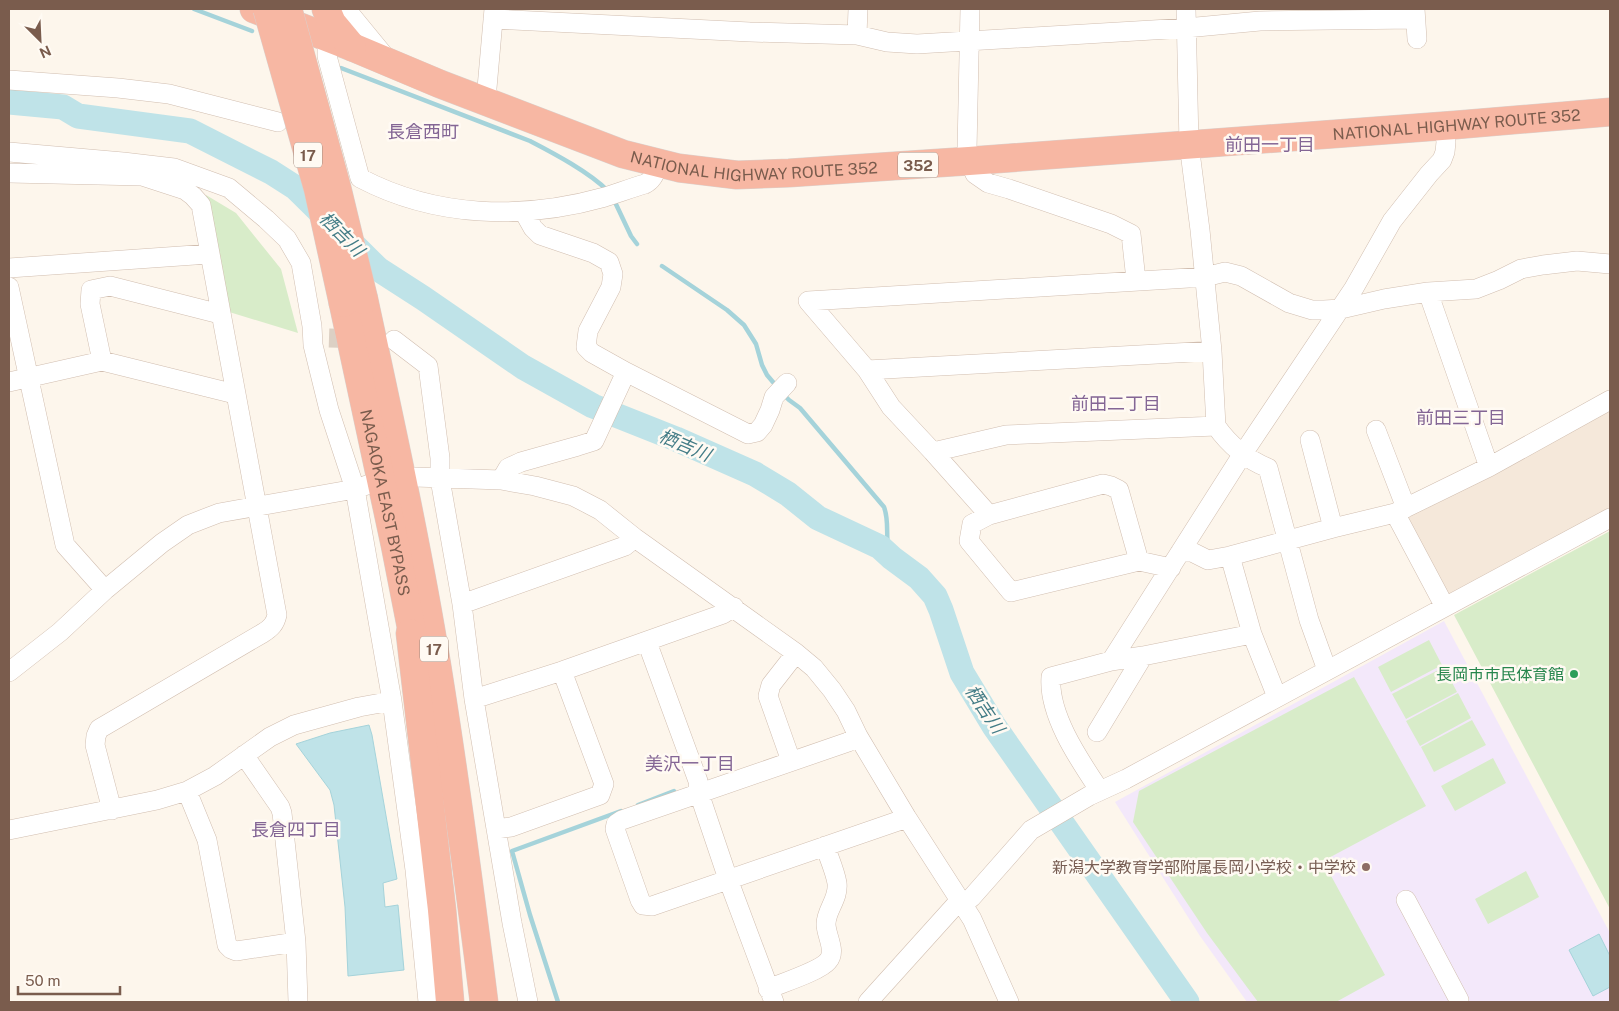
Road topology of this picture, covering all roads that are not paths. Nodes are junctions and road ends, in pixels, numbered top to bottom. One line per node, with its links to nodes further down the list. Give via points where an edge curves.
1 (294, 9): 7 (highway, via 274,14)
2 (326, 9): 14 (highway)
3 (346, 9): 15 (street)
4 (858, 9): 11 (street)
5 (970, 9): 13 (street)
6 (1186, 9): 10 (street)
7 (268, 10): 14 (highway, NATIONAL HIGHWAY ROUTE 352 / 352); 34 (highway, NAGAOKA EAST BYPASS / 17, bridge)
8 (494, 14): 11 (street, via 750,32); 17 (street)
9 (1415, 14): 10 (street); 12 (street)
10 (1186, 28): 13 (street); 21 (street)
11 (857, 35): 13 (street, via 917,44)
12 (1417, 39)
13 (970, 41): 23 (street)
14 (340, 43): 15 (highway, NATIONAL HIGHWAY ROUTE 352 / 352); 26 (street, via 326,56 340,104 340,139 360,178 386,192 423,204 482,212)
15 (391, 64): 17 (highway, NATIONAL HIGHWAY ROUTE 352 / 352)
16 (9, 80): 19 (street, via 169,94)
17 (487, 102): 24 (highway, NATIONAL HIGHWAY ROUTE 352 / 352, via 591,143)
18 (1610, 112): 20 (highway, NATIONAL HIGHWAY ROUTE 352 / 352)
19 (278, 122)
20 (1444, 126): 21 (highway, NATIONAL HIGHWAY ROUTE 352 / 352); 35 (street, via 1446,142 1442,160 1392,221)
21 (1189, 144): 23 (highway, NATIONAL HIGHWAY ROUTE 352 / 352); 30 (street)
22 (9, 152): 56 (street, via 174,168 229,188 266,219 287,239 301,263 312,326 321,342 329,410)
23 (969, 161): 24 (highway, NATIONAL HIGHWAY ROUTE 352 / 352, via 737,175); 31 (street, via 975,174 988,183 1111,224 1131,234)
24 (659, 164): 26 (street, via 650,181 611,195)
25 (9, 173): 27 (street, via 142,176 185,190 201,205)
26 (524, 212): 41 (street, via 540,235 593,253 609,262 613,274 611,286 588,331 586,347)
27 (209, 254): 29 (street); 36 (street)
28 (1610, 264): 33 (street, via 1577,261 1543,265 1521,269 1476,289)
29 (9, 268)
30 (1205, 277): 31 (street); 35 (street, via 1225,272 1241,276 1288,303 1312,310); 38 (street)
31 (1136, 280): 40 (street, via 808,301)
32 (9, 287): 42 (street)
33 (1428, 292): 35 (street); 52 (street)
34 (353, 301): 72 (highway, NAGAOKA EAST BYPASS / 17); 95 (highway, NAGAOKA EAST BYPASS / 17, via 408,512 437,666)
35 (1340, 309): 51 (street)
36 (220, 314): 39 (street, via 110,286 91,290 90,304); 45 (street)
37 (394, 340): 54 (street, via 428,366)
38 (1212, 351): 40 (street); 47 (street)
39 (102, 361): 42 (street); 45 (street)
40 (867, 370): 50 (street, via 891,407)
41 (626, 375): 44 (street, via 748,434 757,432 763,425); 55 (street, via 594,440 521,462 508,468)
42 (29, 378): 43 (street); 68 (street, via 65,545)
43 (9, 382)
44 (781, 390)
45 (235, 394): 57 (street)
46 (1610, 400): 52 (street)
47 (1216, 426): 50 (street, via 1006,435); 51 (street)
48 (1376, 430): 58 (street)
49 (1310, 440): 61 (street)
50 (933, 452): 59 (street)
51 (1242, 455): 63 (street, via 1268,468); 64 (street)
52 (1489, 467): 58 (street)
53 (415, 477): 54 (street)
54 (440, 479): 55 (street); 69 (street)
55 (501, 480): 62 (street, via 574,496 600,510)
56 (362, 487): 57 (street); 83 (street)
57 (258, 506): 68 (street, via 219,513 188,525 162,542); 91 (street, via 277,615 275,623 99,729 95,745)
58 (1401, 510): 61 (street); 71 (street)
59 (989, 514): 66 (street, via 1102,484 1112,486 1119,490); 66 (street, via 972,524 969,541 1011,592)
60 (1610, 518): 71 (street)
61 (1332, 528): 63 (street)
62 (635, 538): 69 (street, via 625,546); 70 (street)
63 (1287, 540): 65 (street); 78 (street)
64 (1182, 551): 65 (street, via 1208,560); 67 (street)
65 (1230, 556): 73 (street)
66 (1139, 561): 67 (street)
67 (1171, 568): 77 (street)
68 (105, 590): 80 (street, via 60,632)
69 (462, 604): 82 (street)
70 (734, 607): 74 (street); 75 (street)
71 (1445, 607): 78 (street)
72 (407, 609): 105 (highway, 17); 106 (highway, NAGAOKA EAST BYPASS / 17, via 426,698)
73 (1252, 634): 76 (street); 81 (street)
74 (647, 642): 79 (street); 89 (street, via 698,781)
75 (796, 652): 85 (street, via 832,690); 87 (street, via 771,685 768,696)
76 (1143, 656): 77 (street); 84 (street)
77 (1111, 661): 90 (street, via 1051,677 1050,687 1066,736)
78 (1327, 670): 81 (street)
79 (562, 671): 82 (street); 93 (street, via 604,784 600,795 511,827)
80 (9, 672)
81 (1277, 697): 90 (street)
82 (474, 699): 93 (street)
83 (392, 701): 86 (street, via 294,725); 104 (street)
84 (1097, 732)
85 (858, 736): 87 (street); 92 (street)
86 (244, 755): 88 (street); 100 (street, via 282,813)
87 (791, 761): 89 (street)
88 (187, 791): 91 (street); 100 (street, via 207,840 228,946 236,951)
89 (699, 793): 97 (street); 97 (street, via 622,820 616,824 618,838 644,905 652,906)
90 (1095, 793): 99 (street, via 1026,836 972,897)
91 (112, 810): 94 (street)
92 (907, 818): 96 (street); 99 (street)
93 (496, 829): 109 (street)
94 (9, 830)
95 (463, 833): 107 (highway, NAGAOKA EAST BYPASS / 17); 108 (highway, 17)
96 (825, 846): 97 (street); 101 (street, via 837,883 836,897 826,926 832,952 830,960)
97 (728, 879): 101 (street)
98 (1406, 900): 102 (street)
99 (961, 902): 110 (street); 111 (street, via 972,919)
100 (296, 942): 103 (street)
101 (771, 996)
102 (1459, 1000)
103 (298, 1002)
104 (428, 1002)
105 (450, 1002)
106 (466, 1002)
107 (484, 1002)
108 (501, 1002)
109 (528, 1002)
110 (868, 1002)
111 (1009, 1002)

